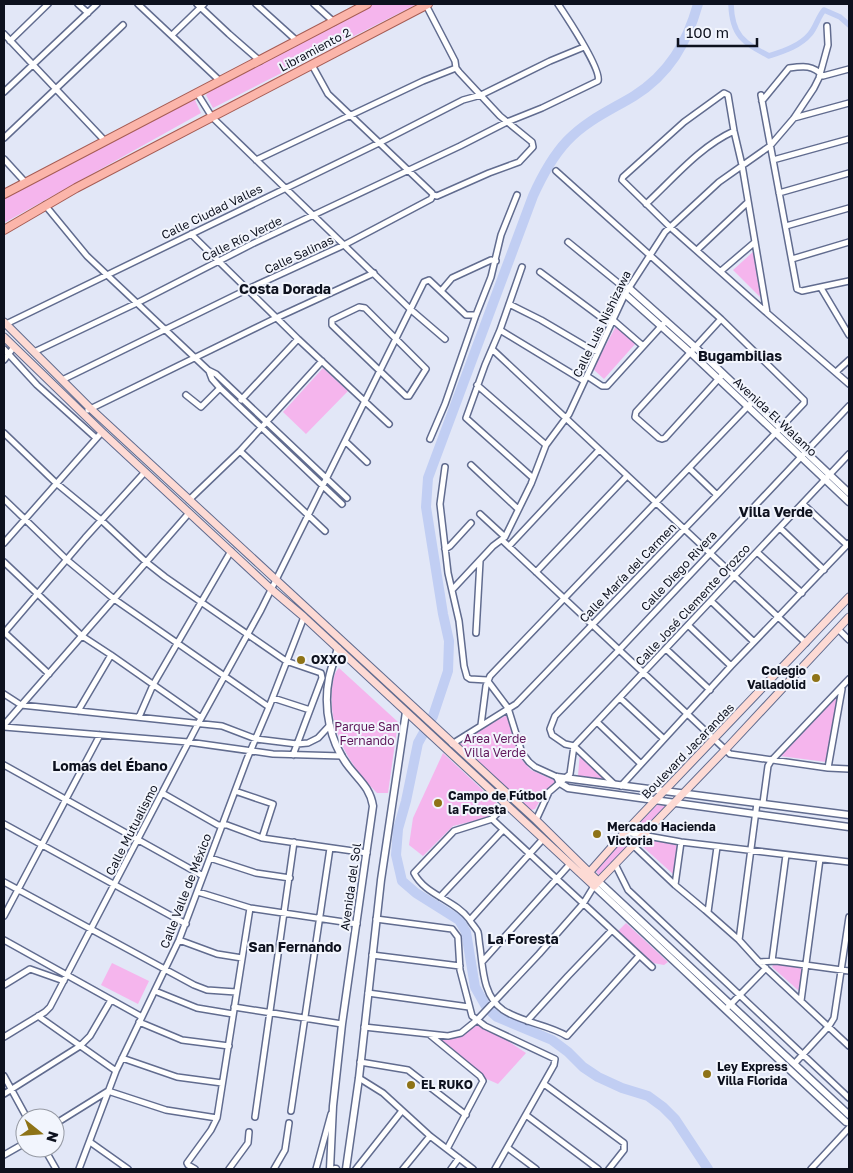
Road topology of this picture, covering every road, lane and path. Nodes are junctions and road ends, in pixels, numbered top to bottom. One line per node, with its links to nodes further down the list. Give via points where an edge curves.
1 (48, 4): 17 (street)
2 (78, 4): 11 (street)
3 (97, 4): 11 (street)
4 (138, 4): 16 (street)
5 (256, 4): 18 (street)
6 (314, 4): 12 (street)
7 (367, 4): 12 (main road, Libramiento 2)
8 (427, 4): 22 (main road, Libramiento 2); 23 (street)
9 (558, 4): 19 (street)
10 (200, 5): 16 (street); 20 (street)
11 (88, 13): 21 (street)
12 (334, 22): 18 (main road, Libramiento 2)
13 (123, 25): 27 (street)
14 (827, 26): 25 (street, Calle Luis Nishizawa, via 828,44)
15 (4, 34): 17 (street)
16 (172, 35): 26 (street)
17 (10, 41): 21 (street)
18 (297, 41): 20 (main road, Libramiento 2)
19 (584, 47): 30 (street, Calle Ciudad Valles); 37 (street, Calle Río Verde, via 599,75 598,81)
20 (260, 61): 26 (main road, Libramiento 2)
21 (33, 64): 27 (street); 28 (street)
22 (312, 66): 34 (street, via 328,94); 35 (main road, Libramiento 2)
23 (456, 68): 30 (street); 34 (street)
24 (849, 69): 25 (street)
25 (820, 74): 32 (street, via 811,68 789,68); 36 (street, Calle Luis Nishizawa)
26 (220, 81): 29 (main road, Libramiento 2)
27 (55, 89): 39 (street); 41 (street)
28 (4, 92)
29 (197, 93): 35 (street); 41 (main road, Libramiento 2)
30 (481, 95): 37 (street); 42 (street, Calle Ciudad Valles, via 463,100)
31 (761, 95): 32 (street)
32 (762, 101): 43 (street)
33 (849, 103): 36 (street)
34 (350, 116): 42 (street); 45 (street)
35 (212, 117): 45 (street); 59 (main road, Libramiento 2)
36 (794, 118): 43 (street, Calle Luis Nishizawa)
37 (507, 122): 48 (street, Calle Río Verde); 55 (street, Calle Salinas, via 532,142 533,147 519,162 438,196)
38 (734, 131): 47 (street); 58 (street, via 706,148); 58 (street, via 728,95 724,93 684,122 622,180)
39 (4, 138)
40 (849, 139): 46 (street)
41 (105, 141): 51 (main road, Libramiento 2)
42 (379, 143): 48 (street); 52 (street, Calle Ciudad Valles)
43 (770, 146): 46 (street); 47 (street, Calle Luis Nishizawa)
44 (4, 160): 51 (street)
45 (256, 160): 52 (street)
46 (773, 160): 53 (street)
47 (742, 165): 57 (street); 63 (street, Calle Luis Nishizawa)
48 (409, 170): 55 (street); 61 (street, Calle Río Verde)
49 (556, 172): 71 (street)
50 (849, 172): 53 (street)
51 (25, 182): 54 (main road, Libramiento 2)
52 (285, 188): 61 (street); 65 (street, Calle Ciudad Valles)
53 (779, 193): 62 (street)
54 (4, 194)
55 (433, 195): 69 (street, Calle Salinas, via 431,199)
56 (517, 195): 74 (street, via 501,235)
57 (748, 202): 67 (street); 70 (street)
58 (646, 204): 63 (street)
59 (44, 205): 64 (main road, Libramiento 2); 79 (street, via 86,256)
60 (849, 208): 62 (street)
61 (314, 216): 69 (street); 73 (street, Calle Río Verde)
62 (786, 226): 72 (street)
63 (670, 227): 70 (street); 71 (street, Calle Luis Nishizawa)
64 (4, 230)
65 (191, 234): 73 (street); 79 (street, Calle Ciudad Valles)
66 (568, 242): 83 (street, Avenida El Walamo)
67 (755, 242): 76 (street); 88 (street)
68 (849, 242): 72 (street)
69 (344, 245): 78 (street); 82 (street, Calle Salinas)
70 (698, 250): 76 (street)
71 (650, 254): 83 (street, Calle Luis Nishizawa); 91 (street)
72 (792, 259): 81 (street, via 799,291)
73 (219, 261): 82 (street); 85 (street, Calle Río Verde)
74 (496, 261): 84 (street, via 490,260 452,278); 89 (street)
75 (522, 267): 86 (street)
76 (721, 271): 88 (street)
77 (540, 272): 92 (street, via 606,320)
78 (374, 273): 87 (street); 90 (street)
79 (107, 275): 85 (street); 93 (street, Calle Ciudad Valles)
80 (849, 281): 81 (street)
81 (821, 288): 97 (street)
82 (248, 289): 90 (street); 95 (street, Calle Salinas)
83 (625, 290): 92 (street, Calle Luis Nishizawa); 94 (street, Avenida El Walamo)
84 (441, 291): 87 (street, Calle Mutualismo, via 426,280); 89 (street, via 466,315)
85 (137, 303): 95 (street); 107 (street, Calle Río Verde)
86 (509, 304): 96 (street); 108 (street)
87 (410, 309): 99 (street, Calle Mutualismo); 101 (street)
88 (768, 313): 116 (street)
89 (476, 314): 139 (street, via 446,404)
90 (276, 318): 100 (street); 110 (street)
91 (721, 319): 106 (street); 135 (street, Calle María del Carmen, via 804,400)
92 (613, 320): 102 (street); 108 (street, Calle Luis Nishizawa)
93 (5, 323): 107 (main road)
94 (663, 324): 102 (street); 106 (street, Avenida El Walamo)
95 (166, 330): 110 (street); 119 (street, Calle Salinas)
96 (500, 330): 105 (street); 118 (street)
97 (849, 334)
98 (4, 337): 103 (main road)
99 (395, 338): 114 (street, Calle Mutualismo); 114 (street, via 426,369 409,396); 114 (street, via 362,307 332,320 332,325)
100 (298, 339): 113 (street); 124 (street)
101 (445, 339)
102 (643, 346): 118 (street, via 607,386)
103 (14, 347): 109 (street); 130 (main road)
104 (4, 348): 109 (street)
105 (492, 349): 121 (street); 131 (street)
106 (692, 350): 117 (street, Avenida El Walamo); 117 (street, via 634,414 662,439)
107 (34, 352): 119 (main road)
108 (598, 352): 118 (street, Calle Luis Nishizawa)
109 (9, 354): 111 (street); 138 (street, via 37,385)
110 (196, 358): 115 (street); 129 (street)
111 (4, 360)
112 (849, 360): 116 (street)
113 (322, 361): 125 (street); 132 (street)
114 (379, 369): 125 (street, Calle Mutualismo)
115 (208, 370): 122 (street); 124 (street)
116 (836, 372): 120 (street)
117 (721, 377): 127 (street, Avenida El Walamo)
118 (586, 378): 131 (street, Calle Luis Nishizawa)
119 (62, 380): 129 (main road)
120 (849, 384)
121 (478, 385): 141 (street); 154 (street, via 466,418)
122 (220, 388): 123 (street, via 200,407); 126 (street)
123 (186, 395)
124 (242, 399): 126 (street); 132 (street)
125 (365, 400): 133 (street); 140 (street, Calle Mutualismo)
126 (237, 404): 134 (street)
127 (749, 404): 135 (street, Avenida El Walamo); 149 (street)
128 (849, 406): 145 (street, Calle Diego Rivera)
129 (90, 408): 130 (street); 161 (main road)
130 (83, 414): 136 (main road)
131 (565, 418): 141 (street, Calle Luis Nishizawa); 142 (street)
132 (267, 422): 134 (street); 153 (street)
133 (389, 424)
134 (262, 428): 143 (street); 156 (street)
135 (778, 431): 145 (street, Avenida El Walamo); 158 (street, Calle María del Carmen)
136 (102, 432): 138 (street); 150 (main road)
137 (4, 433): 155 (street)
138 (96, 438): 155 (street)
139 (430, 439)
140 (345, 441): 146 (street); 153 (street, Calle Mutualismo)
141 (546, 445): 154 (street, Calle Luis Nishizawa)
142 (599, 450): 151 (street); 179 (street)
143 (240, 451): 161 (street); 169 (street)
144 (849, 454): 152 (street, Calle José Clemente Orozco)
145 (804, 455): 152 (street, Avenida El Walamo); 183 (street, Calle Diego Rivera)
146 (367, 462)
147 (471, 465): 166 (street)
148 (445, 467): 180 (street, via 440,504)
149 (689, 468): 158 (street); 162 (street)
150 (145, 472): 167 (main road); 171 (street)
151 (627, 476): 162 (street); 189 (street)
152 (828, 477): 157 (street, Avenida El Walamo); 163 (street, Avenida El Walamo); 165 (street, Calle José Clemente Orozco)
153 (327, 478): 156 (street, Calle Mutualismo); 159 (street)
154 (532, 478): 166 (street, Calle Luis Nishizawa)
155 (56, 483): 170 (street); 171 (street)
156 (323, 486): 164 (street); 169 (street, Calle Mutualismo)
157 (849, 493)
158 (718, 495): 174 (street, Calle María del Carmen)
159 (347, 498)
160 (4, 499): 170 (street)
161 (189, 500): 191 (main road)
162 (655, 502): 174 (street); 198 (street)
163 (849, 502)
164 (342, 504)
165 (802, 504): 173 (street, Calle José Clemente Orozco); 178 (street)
166 (518, 509): 176 (street, Calle Luis Nishizawa)
167 (189, 513): 181 (main road); 187 (street)
168 (480, 514): 176 (street)
169 (308, 515): 175 (street); 191 (street, Calle Mutualismo)
170 (24, 520): 177 (street); 184 (street)
171 (101, 520): 184 (street); 187 (street)
172 (471, 522): 180 (street)
173 (780, 528): 182 (street, Calle José Clemente Orozco); 188 (street)
174 (684, 529): 183 (street); 204 (street, Calle María del Carmen)
175 (325, 531)
176 (503, 539): 179 (street); 185 (street)
177 (4, 542)
178 (848, 544): 188 (street)
179 (509, 546): 189 (street)
180 (445, 549): 193 (street)
181 (231, 551): 192 (main road); 200 (street)
182 (757, 552): 190 (street, Calle José Clemente Orozco); 194 (street)
183 (710, 553): 190 (street); 217 (street, Calle Diego Rivera)
184 (67, 560): 195 (street); 197 (street)
185 (480, 560): 193 (street); 208 (street)
186 (4, 562): 195 (street)
187 (146, 562): 197 (street); 200 (street)
188 (824, 570): 194 (street)
189 (536, 572): 198 (street)
190 (734, 576): 199 (street, Calle José Clemente Orozco); 202 (street)
191 (276, 581): 192 (street, Calle Mutualismo); 232 (main road)
192 (271, 589): 201 (main road); 209 (street, Calle Mutualismo)
193 (452, 590): 225 (street, via 465,672 470,679)
194 (802, 593): 202 (street)
195 (37, 594): 207 (street); 210 (street)
196 (849, 597): 214 (main road, Boulevard Jacarandas)
197 (114, 598): 210 (street); 213 (street)
198 (563, 598): 204 (street); 225 (street)
199 (711, 600): 205 (street, Calle José Clemente Orozco); 212 (street)
200 (201, 602): 209 (street); 213 (street)
201 (304, 616): 215 (main road); 219 (street, Calle Valle de México)
202 (778, 617): 212 (street); 214 (street)
203 (849, 617): 206 (main road, Boulevard Jacarandas)
204 (592, 625): 217 (street); 235 (street, Calle María del Carmen, via 516,704)
205 (688, 625): 216 (street, Calle José Clemente Orozco); 220 (street)
206 (838, 629): 211 (street); 254 (main road, Boulevard Jacarandas)
207 (4, 632): 222 (street)
208 (476, 632)
209 (248, 634): 219 (street); 223 (street, Calle Mutualismo)
210 (82, 636): 218 (street); 222 (street)
211 (849, 640)
212 (754, 642): 220 (street)
213 (178, 643): 223 (street); 226 (street)
214 (806, 643): 249 (main road, Boulevard Jacarandas)
215 (338, 648): 238 (main road); 243 (street, Avenida del Sol, via 327,692)
216 (666, 649): 221 (street, Calle José Clemente Orozco); 228 (street)
217 (619, 650): 221 (street); 253 (street, Calle Diego Rivera, via 554,716 550,729 552,735)
218 (111, 655): 226 (street); 237 (street)
219 (286, 661): 230 (street, Calle Valle de México); 236 (street, via 321,674)
220 (731, 666): 228 (street)
221 (643, 673): 231 (street, Calle José Clemente Orozco); 239 (street)
222 (49, 674): 233 (street)
223 (225, 676): 234 (street); 241 (street, Calle Mutualismo)
224 (849, 679): 227 (street)
225 (487, 680): 235 (street); 244 (street)
226 (153, 685): 240 (street); 241 (street)
227 (842, 688): 258 (street); 261 (street)
228 (710, 690): 239 (street)
229 (4, 694): 233 (street)
230 (273, 698): 234 (street, Calle Valle de México); 236 (street)
231 (620, 698): 242 (street, Calle José Clemente Orozco); 248 (street)
232 (409, 703): 238 (street); 252 (main road)
233 (22, 705): 237 (street); 245 (street)
234 (270, 707): 247 (street, Calle Valle de México)
235 (508, 708): 244 (street, Calle María del Carmen); 264 (street, via 522,753 535,767)
236 (310, 710): 251 (street)
237 (78, 711): 240 (street)
238 (406, 712): 274 (main road); 321 (street)
239 (687, 715): 248 (street); 249 (street)
240 (139, 718): 241 (street)
241 (199, 721): 247 (street); 250 (street, Calle Mutualismo)
242 (597, 722): 253 (street, Calle José Clemente Orozco); 259 (street)
243 (330, 725): 251 (street, via 318,738); 257 (street, Avenida del Sol)
244 (481, 725): 252 (street, Calle María del Carmen)
245 (4, 726): 246 (street)
246 (100, 735): 250 (street); 270 (street)
247 (256, 739): 251 (street); 255 (street, Calle Valle de México)
248 (664, 739): 259 (street)
249 (714, 740): 254 (street); 267 (main road, Boulevard Jacarandas)
250 (188, 742): 255 (street); 268 (street, Calle Mutualismo)
251 (297, 744): 256 (street)
252 (452, 744): 278 (main road)
253 (574, 746): 263 (street); 265 (street)
254 (725, 750): 258 (street, via 730,754); 269 (main road, Boulevard Jacarandas)
255 (250, 751): 256 (street); 266 (street, Calle Valle de México)
256 (293, 755): 257 (street)
257 (342, 756): 295 (street, Avenida del Sol, via 371,796 373,806)
258 (771, 761): 261 (street); 273 (street)
259 (641, 764): 265 (street)
260 (4, 765): 270 (street)
261 (828, 768): 262 (street)
262 (849, 769)
263 (567, 778): 264 (street); 265 (street)
264 (558, 780): 271 (street, via 568,788); 278 (street)
265 (618, 785): 267 (street)
266 (235, 791): 280 (street, Calle Valle de México); 285 (street, via 273,804)
267 (665, 791): 269 (street); 271 (main road, Boulevard Jacarandas)
268 (162, 793): 280 (street); 287 (street, Calle Mutualismo)
269 (682, 794): 272 (main road, Boulevard Jacarandas); 273 (street)
270 (66, 800): 287 (street); 290 (street)
271 (656, 800): 272 (street); 283 (main road, Boulevard Jacarandas)
272 (673, 803): 275 (street); 284 (main road, Boulevard Jacarandas)
273 (760, 803): 275 (street); 276 (street)
274 (506, 804): 277 (street); 286 (main road)
275 (756, 813): 281 (street); 294 (street)
276 (849, 816)
277 (492, 819): 282 (street); 313 (street, via 454,830 414,872 417,879)
278 (536, 820): 303 (main road)
279 (4, 824): 290 (street)
280 (222, 825): 285 (street); 298 (street, Calle Valle de México)
281 (849, 827)
282 (503, 830): 296 (street); 313 (street)
283 (623, 835): 284 (street); 291 (street); 303 (main road, Boulevard Jacarandas)
284 (644, 835): 289 (street); 291 (main road, Boulevard Jacarandas)
285 (262, 838): 288 (street)
286 (543, 839): 296 (street); 301 (main road)
287 (138, 840): 304 (street); 309 (street, Calle Mutualismo)
288 (294, 842): 293 (street); 305 (street)
289 (681, 842): 292 (street); 310 (street)
290 (42, 845): 309 (street); 311 (street)
291 (632, 846): 302 (main road, Boulevard Jacarandas); 310 (street)
292 (717, 847): 294 (street); 316 (street)
293 (330, 848): 295 (street); 320 (street)
294 (751, 850): 297 (street); 330 (street)
295 (367, 853): 324 (street, Avenida del Sol)
296 (530, 855): 306 (street); 322 (street)
297 (786, 856): 299 (street); 334 (street)
298 (210, 858): 304 (street, Calle Valle de México); 305 (street, via 256,873)
299 (820, 859): 300 (street); 337 (street)
300 (849, 862)
301 (570, 864): 303 (main road); 306 (street)
302 (615, 864): 308 (main road, Boulevard Jacarandas); 349 (street, via 628,890)
303 (587, 875): 308 (main road)
304 (203, 876): 312 (street, Calle Valle de México)
305 (290, 878): 317 (street)
306 (557, 879): 314 (street); 335 (street)
307 (4, 882): 311 (street)
308 (596, 884): 314 (street); 353 (street); 356 (street)
309 (114, 885): 323 (street); 325 (street, Calle Mutualismo)
310 (674, 885): 316 (street)
311 (18, 890): 318 (street); 325 (street)
312 (198, 892): 315 (street); 323 (street, Calle Valle de México)
313 (440, 897): 322 (street, via 460,909)
314 (584, 904): 326 (street); 352 (street)
315 (250, 908): 317 (street); 333 (street)
316 (708, 912): 330 (street)
317 (285, 913): 320 (street); 357 (street)
318 (4, 916)
319 (849, 917): 327 (street)
320 (320, 918): 324 (street); 361 (street)
321 (376, 919): 331 (street); 338 (street, via 452,929 458,936)
322 (470, 920): 335 (street, via 478,931)
323 (186, 924): 329 (street, Calle Valle de México)
324 (357, 924): 365 (street, Avenida del Sol)
325 (91, 929): 341 (street); 344 (street, Calle Mutualismo)
326 (612, 930): 332 (street); 363 (street)
327 (848, 936): 342 (street)
328 (4, 940): 344 (street)
329 (179, 940): 333 (street, via 217,954); 341 (street, Calle Valle de México)
330 (739, 940): 336 (street)
331 (372, 955): 338 (street); 348 (street)
332 (639, 956): 339 (street); 363 (street, via 567,1036)
333 (242, 958): 347 (street)
334 (772, 961): 336 (street); 337 (street)
335 (482, 962): 352 (street)
336 (759, 962): 340 (street)
337 (806, 965): 342 (street); 351 (street)
338 (460, 966): 355 (street)
339 (652, 967)
340 (766, 968): 349 (street); 351 (street)
341 (165, 969): 346 (street, Calle Valle de México); 347 (street, via 202,988)
342 (842, 970): 343 (street); 366 (street, via 835,1014)
343 (849, 971)
344 (66, 978): 345 (street, via 30,969); 350 (street); 359 (street, Calle Mutualismo, via 50,1007)
345 (4, 984)
346 (154, 991): 358 (street, via 197,1008); 360 (street, Calle Valle de México)
347 (236, 992): 354 (street)
348 (368, 993): 355 (street); 367 (street)
349 (740, 994): 353 (street); 373 (street)
350 (111, 1000): 360 (street); 370 (street, via 90,1036)
351 (801, 1001): 366 (street)
352 (493, 1003): 362 (street); 363 (street)
353 (731, 1004): 356 (street); 376 (street)
354 (234, 1007): 357 (street); 358 (street)
355 (469, 1007): 362 (street, via 472,1016)
356 (726, 1009): 397 (street)
357 (269, 1012): 361 (street); 393 (street)
358 (233, 1014): 371 (street)
359 (38, 1016): 369 (street, Calle Mutualismo); 370 (street)
360 (142, 1017): 364 (street, Calle Valle de México)
361 (304, 1017): 365 (street); 388 (street)
362 (478, 1018): 368 (street, via 458,1035); 381 (street, via 484,1026 553,1057 554,1065)
363 (527, 1021)
364 (139, 1022): 371 (street, via 182,1040); 374 (street, Calle Valle de México)
365 (342, 1024): 386 (street, Avenida del Sol)
366 (829, 1026): 372 (street); 373 (street)
367 (364, 1027): 368 (street); 375 (street)
368 (429, 1034): 390 (street, via 482,1079 483,1084)
369 (4, 1037)
370 (80, 1046): 377 (street); 382 (street)
371 (229, 1046): 380 (street)
372 (849, 1046)
373 (803, 1055): 376 (street); 385 (street)
374 (122, 1058): 377 (street, Calle Valle de México); 380 (street, via 177,1077)
375 (360, 1062): 379 (street); 390 (street, via 408,1070)
376 (794, 1063): 392 (street)
377 (116, 1071): 383 (street, Calle Valle de México)
378 (4, 1076): 382 (street)
379 (359, 1078): 389 (street, via 383,1093); 416 (street)
380 (222, 1083): 395 (street)
381 (544, 1084): 391 (street); 424 (street, via 624,1143 624,1150)
382 (11, 1090): 384 (street); 387 (street)
383 (108, 1091): 394 (street); 395 (street, via 166,1110); 401 (street, Calle Valle de México)
384 (4, 1094)
385 (849, 1098)
386 (333, 1106): 414 (street, Avenida del Sol); 415 (street)
387 (21, 1108)
388 (291, 1111)
389 (402, 1112): 400 (street); 417 (street)
390 (466, 1115): 404 (street)
391 (526, 1115): 403 (street); 423 (street)
392 (849, 1115)
393 (255, 1117)
394 (65, 1118)
395 (216, 1118): 411 (street, via 188,1163)
396 (289, 1123): 413 (street, via 285,1150)
397 (849, 1123)
398 (849, 1128): 425 (street)
399 (249, 1132): 412 (street, via 246,1146)
400 (430, 1136): 404 (street); 418 (street)
401 (90, 1142): 409 (street, Calle Valle de México); 410 (street)
402 (15, 1148): 405 (street)
403 (508, 1148): 421 (street); 422 (street)
404 (447, 1149): 407 (street)
405 (4, 1155)
406 (50, 1158): 408 (street)
407 (459, 1158): 419 (street); 420 (street)
408 (56, 1169)
409 (79, 1169)
410 (128, 1169)
411 (195, 1169)
412 (229, 1169)
413 (274, 1169)
414 (316, 1169)
415 (330, 1169)
416 (346, 1169)
417 (356, 1169)
418 (404, 1169)
419 (451, 1169)
420 (473, 1169)
421 (495, 1169)
422 (536, 1169)
423 (598, 1169)
424 (609, 1169)
425 (811, 1169)

